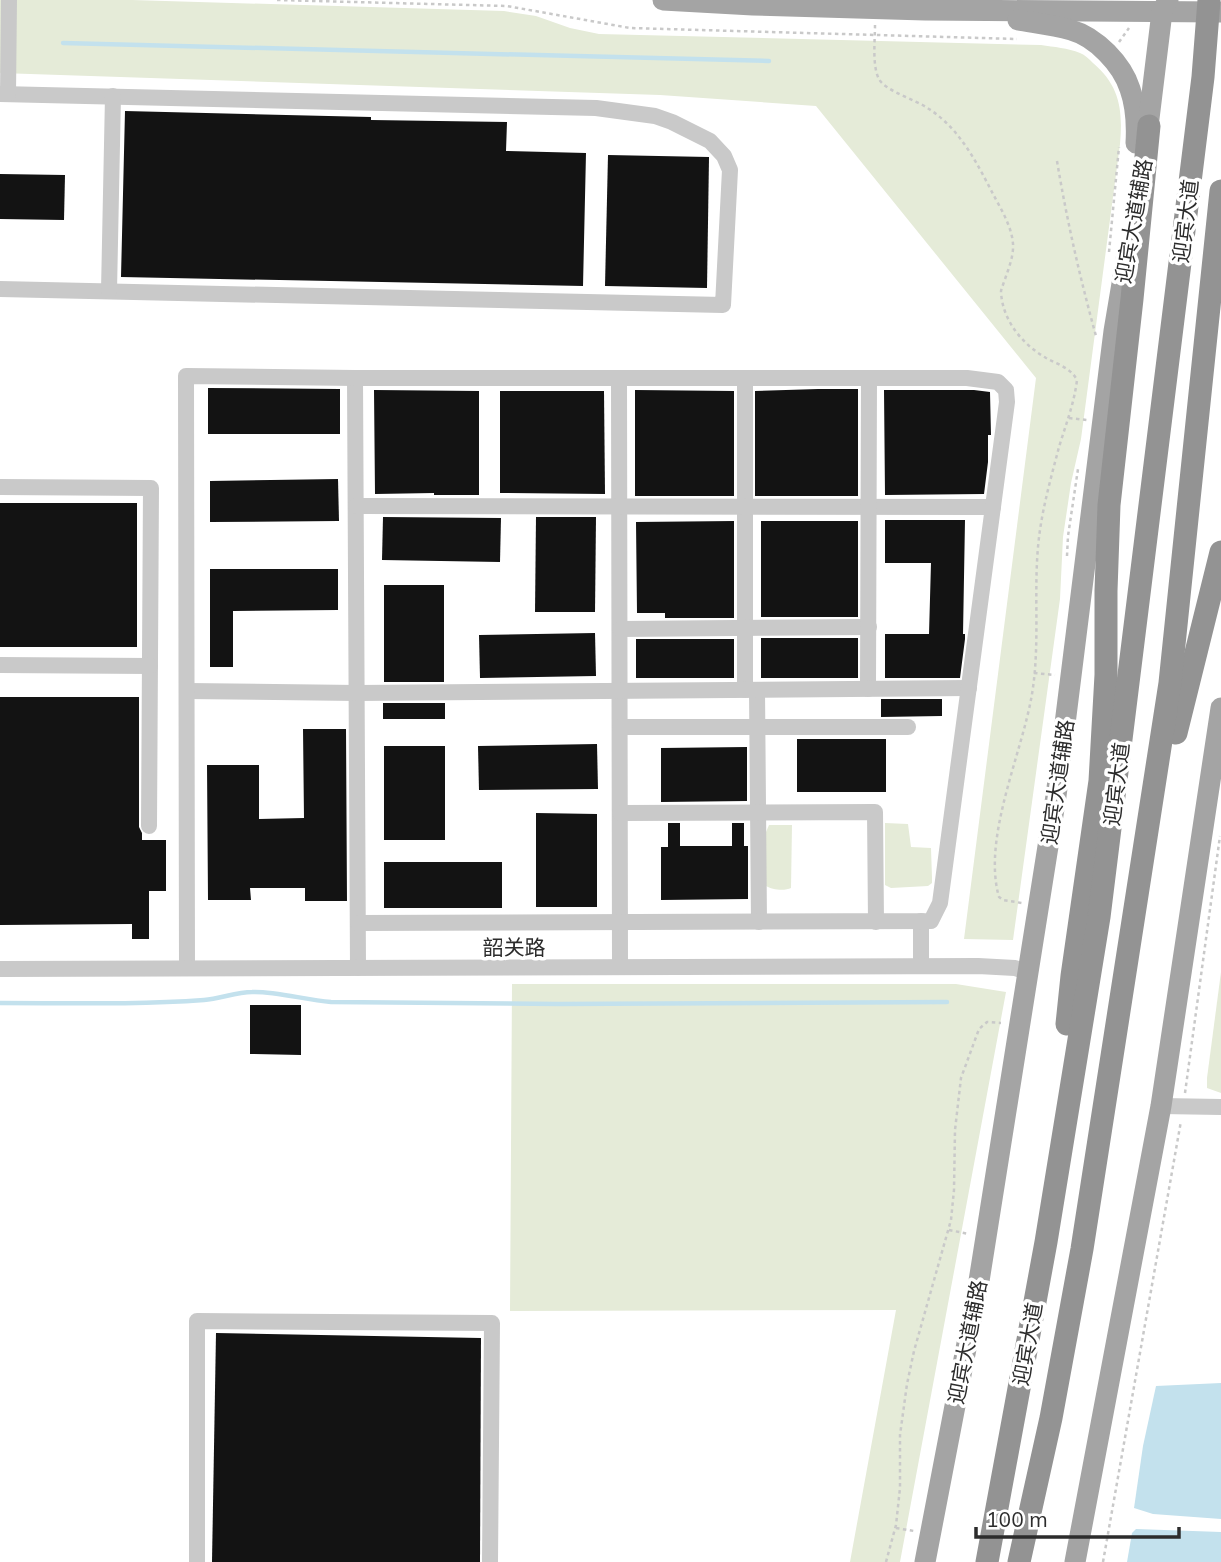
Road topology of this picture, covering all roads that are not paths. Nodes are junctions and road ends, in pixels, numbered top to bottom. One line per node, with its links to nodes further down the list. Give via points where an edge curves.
1 (9, 0): 7 (street)
2 (663, 0): 4 (main road)
3 (1209, 0): 56 (highway, 迎宾大道, via 1099,916)
4 (785, 6): 5 (main road, via 1130,11); 11 (main road, via 1018,20 1073,30 1096,42 1116,63 1130,89 1137,127)
5 (1165, 6): 6 (main road); 9 (main road, 迎宾大道辅路)
6 (1221, 12)
7 (4, 94): 8 (street)
8 (113, 96): 13 (street); 13 (street, via 596,108 672,122 710,141 730,170 723,305)
9 (1149, 125): 11 (main road, 迎宾大道辅路); 56 (highway, via 1109,505 1107,675 1100,781 1072,976)
10 (1221, 191): 57 (highway, 迎宾大道, via 1170,683)
11 (1129, 240): 53 (main road, 迎宾大道辅路, via 1056,796)
12 (0, 289): 13 (street)
13 (109, 291)
14 (355, 378): 15 (street); 19 (street); 33 (street, via 186,376)
15 (619, 378): 16 (street); 20 (street)
16 (745, 378): 17 (street); 21 (street)
17 (869, 378): 22 (street); 23 (street, via 984,379 998,382 1006,390)
18 (0, 487): 29 (street, via 150,488)
19 (356, 506): 20 (street); 35 (street)
20 (619, 507): 21 (street); 27 (street)
21 (745, 508): 22 (street); 26 (street)
22 (869, 508): 23 (street); 25 (street)
23 (993, 508): 30 (street)
24 (1221, 552): 57 (highway, via 1178,724)
25 (869, 627): 26 (street); 31 (street)
26 (745, 628): 27 (street); 32 (street)
27 (620, 629): 34 (street)
28 (0, 665): 29 (street)
29 (150, 666): 42 (street)
30 (969, 688): 31 (street); 46 (street, via 940,903 931,922)
31 (868, 689): 32 (street)
32 (751, 690): 34 (street); 38 (street)
33 (187, 691): 35 (street); 50 (street)
34 (620, 691): 35 (street); 37 (street)
35 (357, 693): 47 (street)
36 (1221, 708): 54 (main road)
37 (620, 727): 38 (street); 41 (street)
38 (757, 727): 39 (street); 40 (street)
39 (908, 727)
40 (758, 812): 41 (street); 44 (street); 45 (street, via 875,811)
41 (620, 813): 43 (street)
42 (149, 826)
43 (620, 922): 44 (street); 47 (street); 49 (street)
44 (759, 922): 45 (street)
45 (876, 922): 46 (street)
46 (921, 922): 48 (street)
47 (358, 923): 51 (street)
48 (921, 966): 49 (street, 韶关路); 53 (street, 韶关路)
49 (620, 967): 51 (street, 韶关路)
50 (187, 968): 51 (street, 韶关路); 52 (street, 韶关路)
51 (358, 968)
52 (0, 969)
53 (1027, 972): 62 (main road, 迎宾大道辅路, via 979,1281)
54 (1161, 1106): 55 (street); 65 (main road)
55 (1221, 1107)
56 (1046, 1242): 59 (highway, 迎宾大道)
57 (1082, 1249): 58 (highway, 迎宾大道)
58 (1051, 1418): 63 (highway, 迎宾大道); 64 (highway)
59 (987, 1557)
60 (197, 1562): 61 (street, via 197,1321 492,1323)
61 (490, 1562)
62 (925, 1562)
63 (1019, 1562)
64 (1034, 1562)
65 (1075, 1562)

